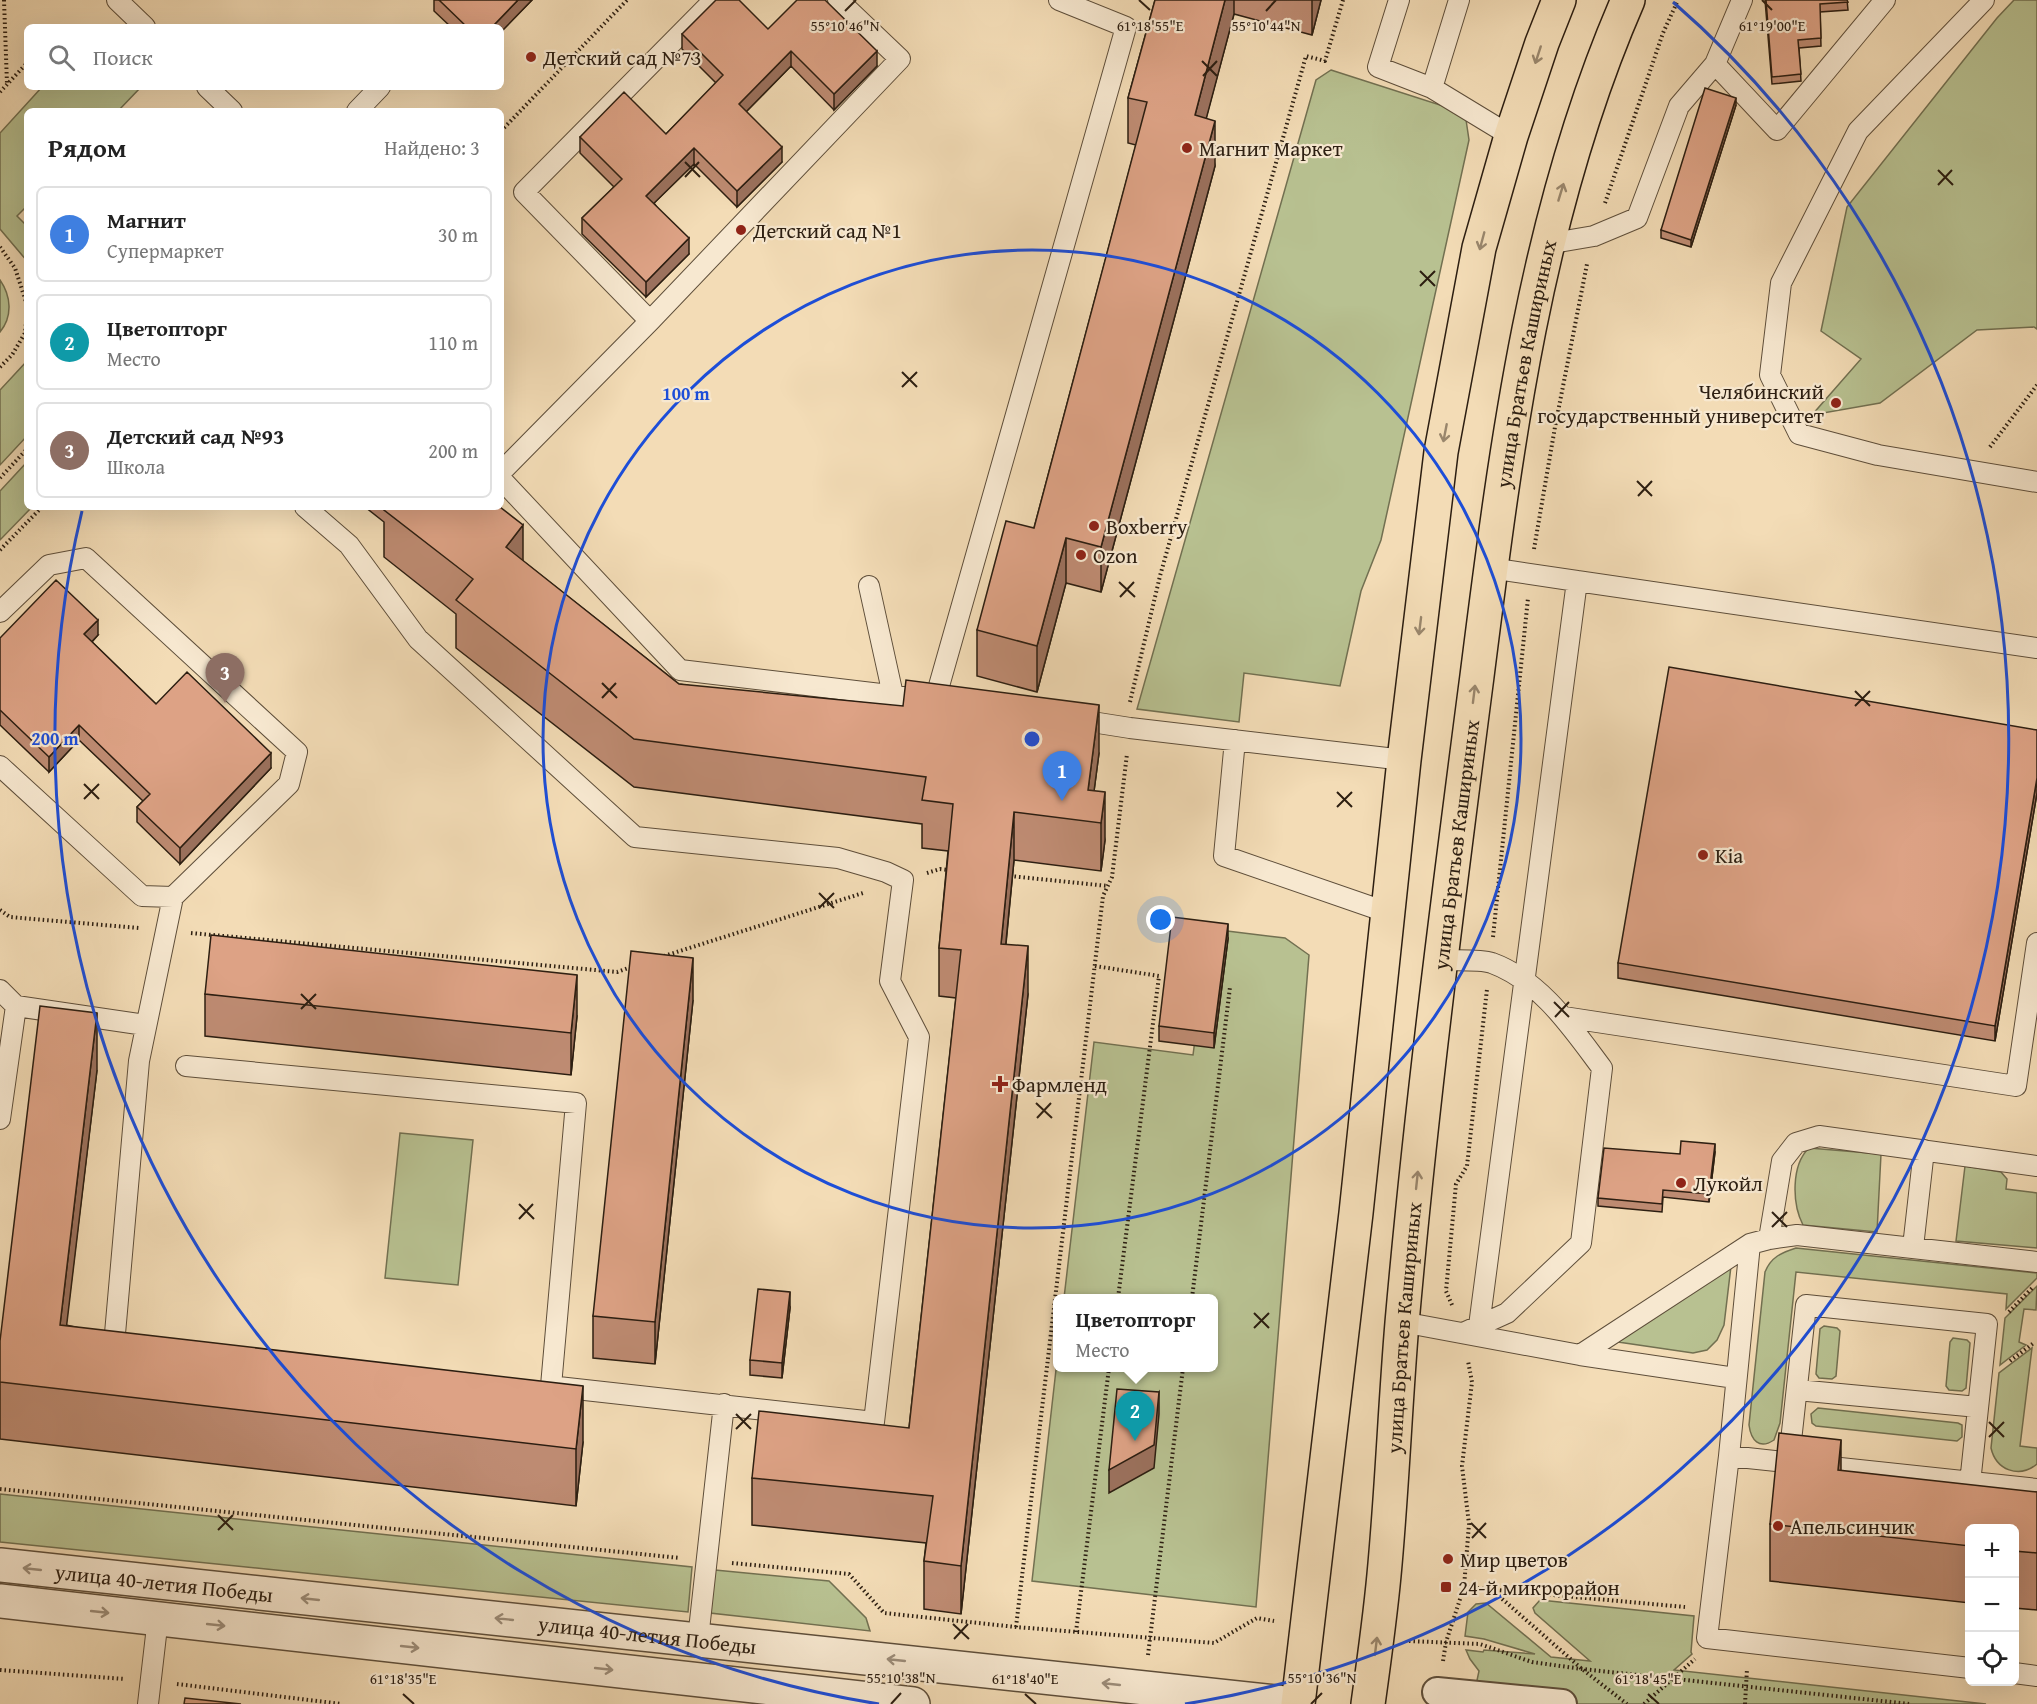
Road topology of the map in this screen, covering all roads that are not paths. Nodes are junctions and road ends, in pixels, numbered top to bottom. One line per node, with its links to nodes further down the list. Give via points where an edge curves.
1 (117, 0): 12 (lane)
2 (714, 0): 21 (lane, via 524,192)
3 (838, 0): 21 (lane, via 900,59)
4 (1059, 0): 32 (lane, via 1126,27)
5 (1399, 0): 14 (lane, via 1378,67)
6 (1459, 0): 14 (lane)
7 (1559, 0): 19 (main road, one-way to 19)
8 (1628, 0): 20 (main road, улица Братьев Кашириных, one-way to 8, via 1595,86)
9 (1742, 0): 13 (lane)
10 (1886, 0): 13 (lane, via 1777,130)
11 (1984, 0): 24 (lane, via 1858,131 1780,283 1770,375 1799,434 1878,455)
12 (142, 24)
13 (1715, 64): 20 (lane, via 1679,106 1637,218 1594,236)
14 (1431, 88): 19 (lane)
15 (210, 90): 17 (lane)
16 (377, 90): 18 (lane)
17 (229, 108)
18 (360, 108)
19 (1511, 136): 36 (main road, one-way to 36, via 1479,248 1441,453)
20 (1547, 244): 26 (main road, улица Братьев Кашириных, via 1520,376)
21 (650, 321): 22 (lane)
22 (504, 469)
23 (504, 482): 31 (lane, via 680,670)
24 (2037, 482)
25 (308, 510): 64 (lane, via 349,545 418,639 635,837 838,858 903,880 890,981 919,1037 874,1422)
26 (1490, 568): 27 (lane); 41 (main road, улица Братьев Кашириных, one-way to 26)
27 (1577, 581): 30 (lane); 42 (lane)
28 (869, 586): 31 (lane)
29 (0, 612): 38 (lane, via 49,565 86,558 297,752 289,784)
30 (2037, 648)
31 (893, 695): 32 (lane)
32 (935, 700): 33 (lane)
33 (958, 704)
34 (1060, 718): 35 (lane)
35 (1235, 740): 36 (lane); 39 (lane, via 1224,856)
36 (1404, 760): 39 (main road)
37 (0, 765): 38 (lane, via 142,896)
38 (173, 897): 47 (lane)
39 (1389, 913): 81 (main road)
40 (2037, 943): 45 (lane, via 2016,1086)
41 (1441, 960): 42 (lane, via 1490,963); 56 (main road, улица Братьев Кашириных, one-way to 41)
42 (1523, 979): 45 (lane); 57 (lane)
43 (0, 990): 44 (lane)
44 (16, 1006): 46 (lane); 47 (lane)
45 (1564, 1017): 57 (lane, via 1602,1068 1581,1243 1507,1313)
46 (6, 1025): 49 (lane)
47 (145, 1025): 58 (lane, via 114,1345)
48 (186, 1066): 62 (lane, via 576,1103)
49 (0, 1119)
50 (1924, 1150): 51 (lane); 52 (lane, via 1819,1137 1796,1143 1782,1161); 54 (lane)
51 (2037, 1166)
52 (1769, 1239): 53 (lane); 54 (lane, via 1797,1235)
53 (1750, 1244): 59 (lane); 60 (lane)
54 (1912, 1247): 55 (lane)
55 (2037, 1262)
56 (1402, 1322): 57 (lane); 82 (main road, улица Братьев Кашириных, one-way to 56, via 1384,1573)
57 (1471, 1330): 59 (lane)
58 (149, 1348)
59 (1580, 1355): 60 (lane)
60 (1735, 1378): 66 (lane)
61 (527, 1384): 62 (lane)
62 (551, 1386): 64 (lane)
63 (1797, 1390): 65 (lane); 65 (lane, via 1806,1305 1987,1324); 67 (lane)
64 (724, 1404): 74 (lane)
65 (1978, 1407): 68 (lane)
66 (1729, 1456): 67 (lane); 75 (lane, via 1707,1638)
67 (1789, 1462): 68 (lane)
68 (1970, 1483): 69 (lane)
69 (2037, 1489)
70 (0, 1565): 71 (street, улица 40-летия Победы, one-way to 70)
71 (162, 1583): 73 (street); 74 (street, улица 40-летия Победы, one-way to 71)
72 (0, 1601): 73 (street, улица 40-летия Победы, one-way to 73)
73 (158, 1618): 79 (lane); 80 (street, улица 40-летия Победы, one-way to 80)
74 (698, 1639): 81 (street, улица 40-летия Победы, one-way to 74)
75 (1965, 1667)
76 (2019, 1674): 77 (lane)
77 (2037, 1676)
78 (1437, 1692): 83 (street)
79 (148, 1704)
80 (910, 1704)
81 (1296, 1704)
82 (1368, 1704)
83 (1562, 1704)

